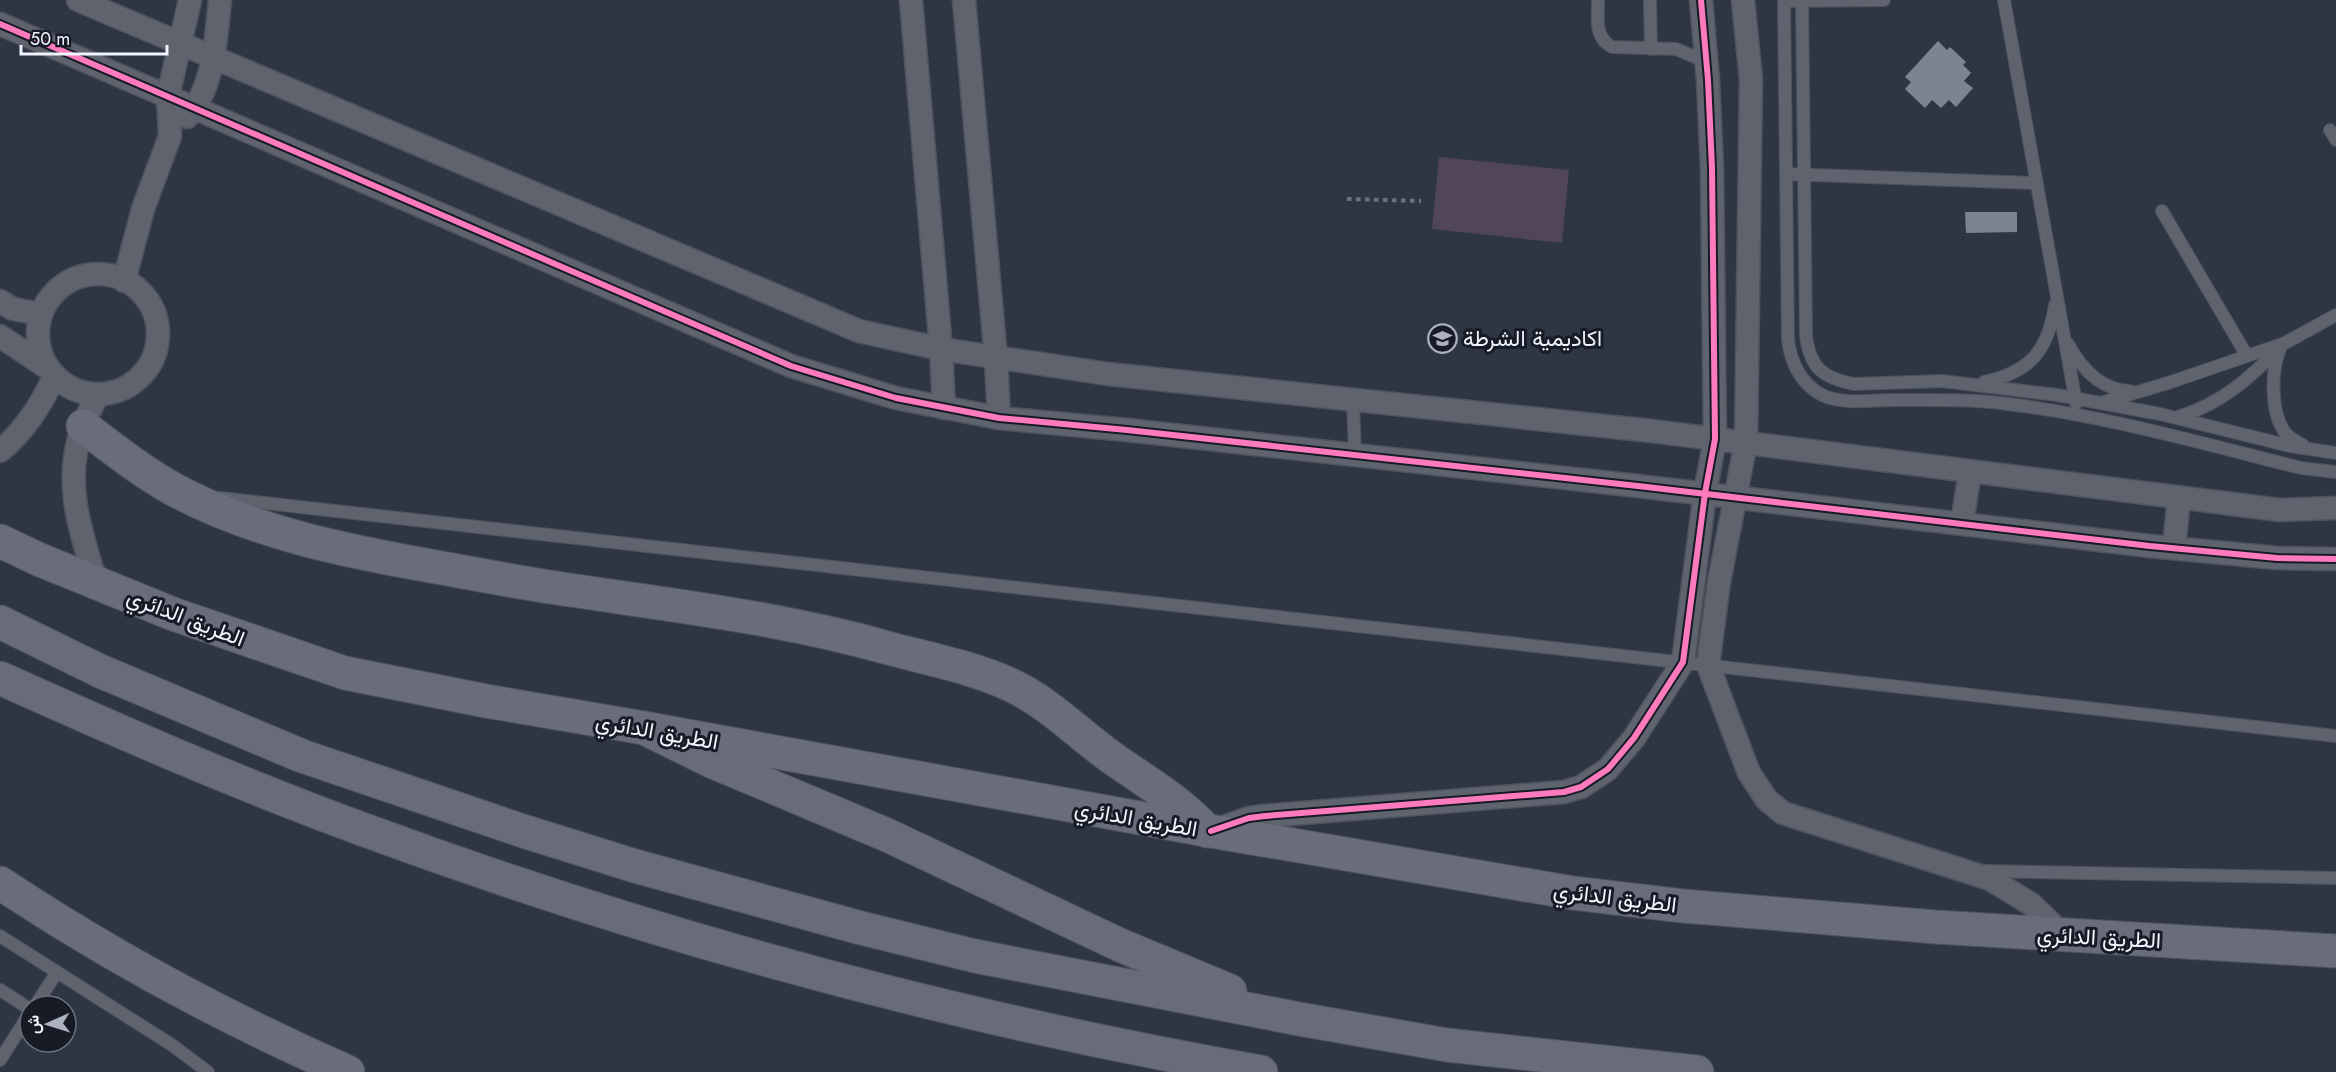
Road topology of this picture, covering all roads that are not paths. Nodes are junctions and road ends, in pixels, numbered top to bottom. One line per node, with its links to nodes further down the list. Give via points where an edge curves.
1 (78, 0): 15 (street)
2 (190, 0): 15 (street)
3 (220, 0): 17 (street)
4 (911, 0): 34 (street)
5 (964, 0): 36 (street)
6 (1598, 0): 16 (lane, via 1598,35 1604,43 1620,49)
7 (1650, 0): 16 (lane)
8 (1701, 0): 18 (street)
9 (1743, 0): 50 (street, via 1751,80)
10 (1784, 0): 11 (lane); 22 (lane)
11 (1802, 0): 12 (lane); 23 (lane)
12 (1884, 0)
13 (2004, 0): 24 (lane)
14 (0, 24): 19 (street)
15 (180, 44): 17 (street); 19 (street)
16 (1651, 49): 18 (lane, via 1677,49)
17 (214, 59): 20 (street); 34 (street, via 859,331)
18 (1707, 62): 49 (street)
19 (168, 96): 20 (street); 21 (street)
20 (196, 107): 21 (street); 44 (street, via 791,366 896,398)
21 (170, 136): 26 (street)
22 (1786, 174): 23 (lane); 45 (lane, via 1790,357 1810,386 1822,394 1851,400 2005,403)
23 (1804, 175): 24 (lane); 38 (lane, via 1806,336 1808,351 1819,369 1833,379 1854,384)
24 (2037, 183): 27 (lane)
25 (2162, 212): 35 (lane)
26 (124, 280): 29 (street, via 104,273 83,274 65,282); 40 (street, via 144,294 157,319 158,346 146,371 125,388)
27 (2057, 294): 32 (lane); 38 (lane, via 2049,331 2031,363 1999,379)
28 (0, 301): 29 (street, via 13,309)
29 (41, 314): 37 (street, via 40,351)
30 (2336, 315): 33 (lane)
31 (0, 336): 37 (street)
32 (2065, 338): 39 (lane, via 2084,368 2098,380 2120,391); 41 (lane)
33 (2285, 343): 35 (lane); 47 (lane, via 2221,400); 51 (lane, via 2274,371 2277,411 2285,433)
34 (941, 349): 36 (street); 44 (street)
35 (2247, 356): 39 (lane)
36 (996, 358): 42 (street); 46 (street)
37 (52, 372): 40 (street, via 75,389); 52 (street, via 42,401)
38 (1974, 384): 41 (lane)
39 (2140, 391): 43 (lane)
40 (98, 394): 48 (street)
41 (2076, 398): 43 (lane); 45 (lane)
42 (1353, 400): 49 (street); 54 (lane)
43 (2100, 403): 47 (lane)
44 (944, 408): 46 (street)
45 (2079, 416): 56 (lane, via 2301,468)
46 (999, 418): 54 (street)
47 (2177, 418): 51 (lane)
48 (83, 426): 57 (highway, via 134,465); 66 (street, via 74,465 74,505)
49 (1715, 439): 50 (street); 58 (street)
50 (1746, 442): 55 (street); 60 (street)
51 (2311, 450): 53 (lane)
52 (0, 452)
53 (2336, 453)
54 (1354, 455): 58 (street)
55 (1970, 471): 59 (street); 62 (street)
56 (2336, 472)
57 (183, 494): 68 (lane); 73 (highway, via 283,534 397,560 831,632 984,674 1054,710 1115,760 1173,799)
58 (1705, 494): 60 (street); 68 (street)
59 (2179, 497): 61 (street, via 2280,510); 64 (street)
60 (1734, 498): 62 (street); 69 (street)
61 (2336, 508)
62 (1962, 524): 64 (street)
63 (0, 541): 66 (highway, الطريق الدائري)
64 (2174, 548): 65 (street, via 2277,558)
65 (2336, 558)
66 (96, 582): 71 (highway, الطريق الدائري, via 173,614 345,673)
67 (0, 622): 84 (highway, via 100,671 302,756 568,845 748,898 975,956)
68 (1683, 662): 69 (lane); 73 (street, via 1634,738 1608,769 1581,787 1564,792 1265,816)
69 (1708, 665): 72 (lane); 74 (street, via 1749,772 1767,800 1783,813)
70 (0, 678): 89 (highway, via 167,752 350,825 646,926 958,1010)
71 (644, 728): 73 (highway, الطريق الدائري); 84 (highway, via 711,761 886,835 1120,945)
72 (2336, 736)
73 (1209, 831): 77 (highway, الطريق الدائري, via 1606,897 1791,917)
74 (1963, 871): 75 (lane); 77 (street, via 2012,891)
75 (2336, 878)
76 (0, 883): 88 (highway, via 62,924 188,995)
77 (2063, 935): 79 (highway, الطريق الدائري)
78 (0, 936): 80 (lane)
79 (2336, 951)
80 (57, 972): 82 (lane); 87 (lane)
81 (0, 990): 83 (lane)
82 (43, 994)
83 (18, 1003)
84 (1299, 1019): 90 (highway, via 1447,1045)
85 (18, 1031): 86 (lane)
86 (0, 1060)
87 (208, 1072)
88 (348, 1072)
89 (1261, 1072)
90 (1697, 1072)

